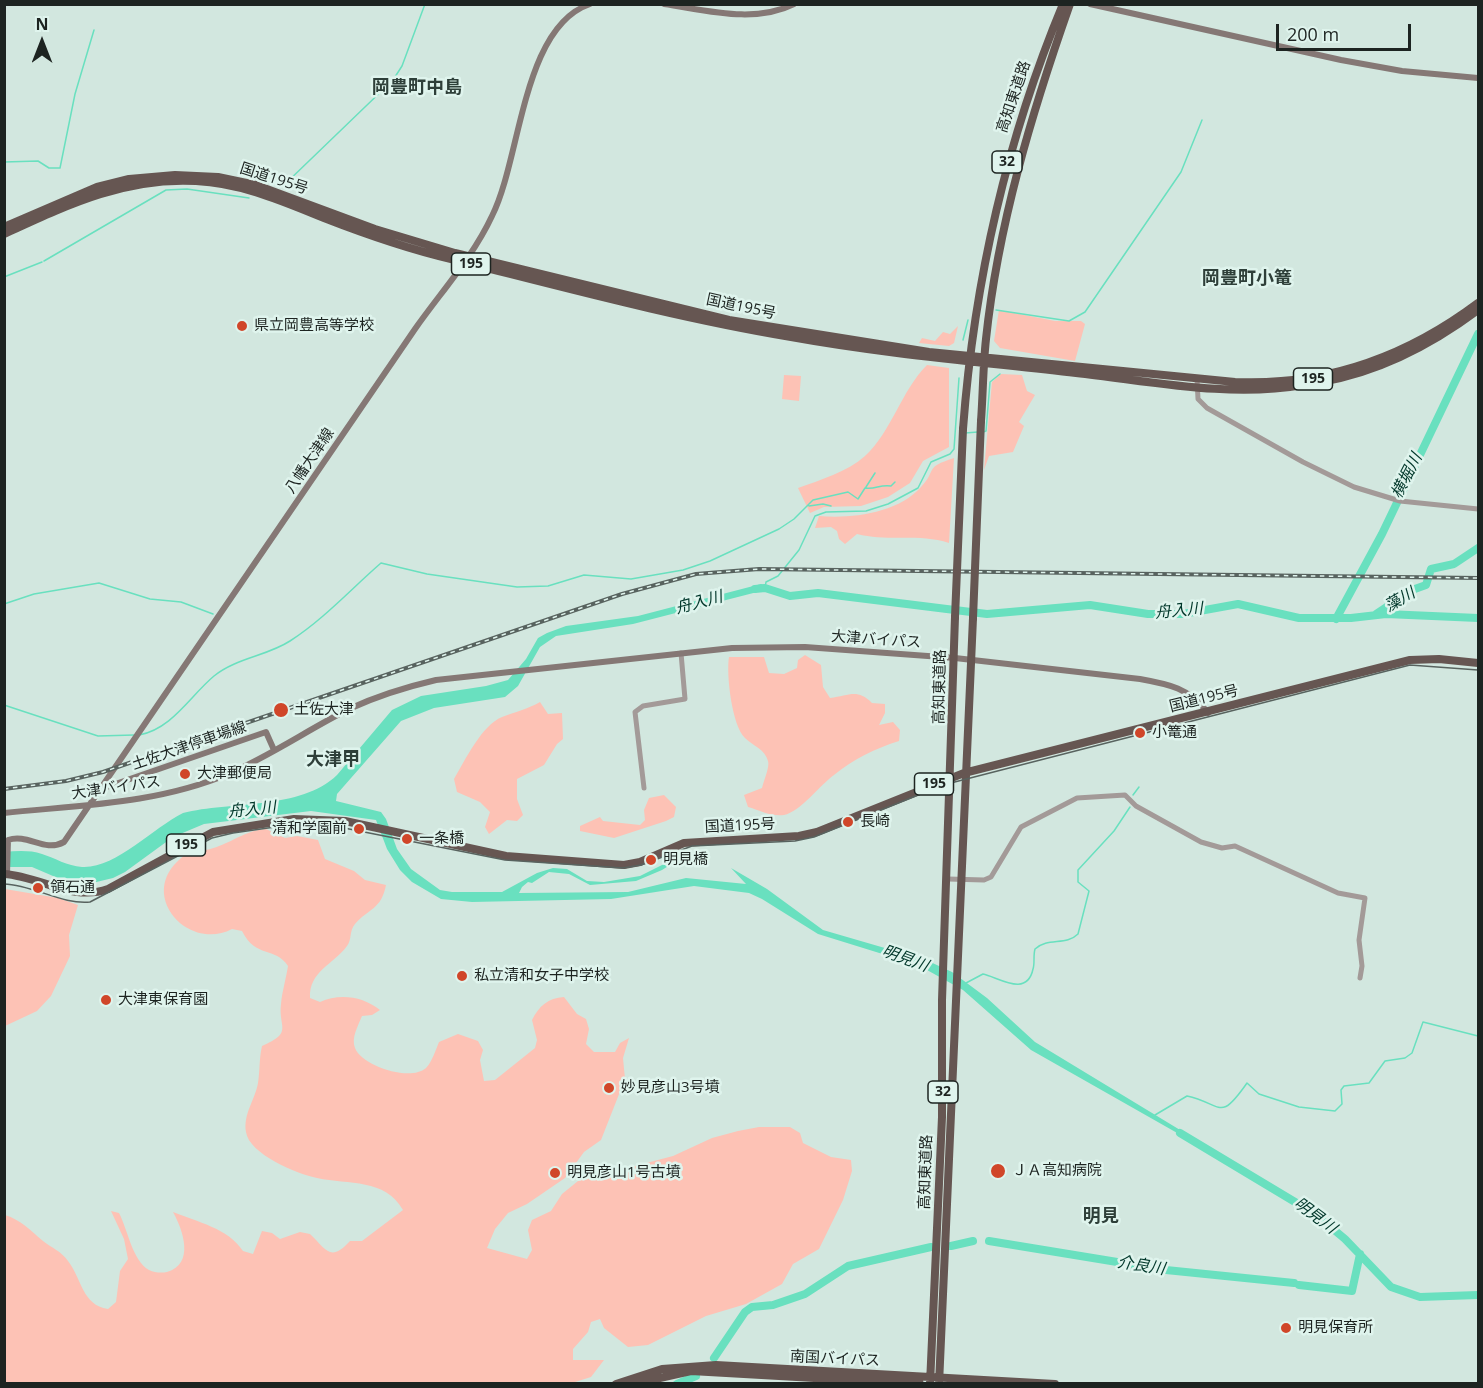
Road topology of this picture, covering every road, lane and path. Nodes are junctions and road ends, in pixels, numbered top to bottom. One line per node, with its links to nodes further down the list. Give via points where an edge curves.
1 (590, 4): 10 (main road, 八幡大津線, via 559,25 542,50 495,211)
2 (664, 4): 3 (main road, via 744,15 773,13)
3 (794, 4)
4 (1063, 4): 13 (highway, 高知東道路 / 32, via 1011,147 985,251)
5 (1070, 4): 14 (highway, 高知東道路 / 32, via 1032,118 1004,236 987,327)
6 (1090, 4): 7 (main road, via 1341,60 1402,71)
7 (1479, 78)
8 (4, 227): 10 (highway, 国道195号 / 195, via 97,187 149,176 200,176 256,185)
9 (4, 234): 10 (highway, 国道195号 / 195, via 112,189 151,182 197,181 249,190 392,242)
10 (466, 259): 13 (highway, 国道195号 / 195, via 729,320); 26 (main road, 八幡大津線)
11 (1479, 303): 15 (highway, 国道195号 / 195, via 1398,353 1346,371 1264,384)
12 (1479, 310): 15 (highway, 国道195号 / 195, via 1416,350 1343,378 1274,388)
13 (968, 359): 14 (highway, 国道195号 / 195); 18 (highway, 高知東道路 / 32, bridge)
14 (985, 361): 15 (highway, 国道195号 / 195); 19 (highway, 高知東道路 / 32, bridge)
15 (1197, 383): 16 (street, via 1198,399 1212,411 1336,479 1397,500)
16 (1479, 509)
17 (681, 653): 18 (main road, 大津バイパス, via 808,647); 22 (main road, 大津バイパス, via 436,680 374,699); 25 (street, via 686,699 643,706 635,712)
18 (955, 658): 19 (main road, 大津バイパス); 24 (highway, 高知東道路 / 32)
19 (970, 660): 21 (main road, 大津バイパス, via 1166,683 1189,693); 23 (highway, 高知東道路 / 32)
20 (1479, 663): 21 (highway, 国道195号 / 195, via 1410,660)
21 (1208, 712): 23 (highway, 国道195号 / 195)
22 (274, 750): 26 (main road, 土佐大津停車場線, via 266,732); 27 (main road, 大津バイパス, via 231,773 181,790)
23 (964, 773): 24 (highway, 国道195号 / 195); 31 (highway, 高知東道路 / 32)
24 (951, 777): 29 (highway, 国道195号 / 195, via 817,832 684,843 624,865 506,856 378,827 304,819 220,830 108,889 91,893 77,893); 30 (highway, 高知東道路 / 32)
25 (644, 788)
26 (101, 789): 27 (main road, 八幡大津線)
27 (89, 805): 28 (main road, 大津バイパス); 29 (main road, 八幡大津線, via 64,842 46,847 14,838 8,840)
28 (4, 813)
29 (6, 872)
30 (948, 879): 31 (street); 34 (highway, 高知東道路 / 32)
31 (961, 879): 32 (street, via 990,877 1021,827 1059,806 1077,798 1125,795 1136,806 1201,842 1222,848 1235,846 1338,893 1365,898 1359,935); 34 (highway, 高知東道路 / 32)
32 (1359, 978)
33 (761, 1376): 34 (highway, 南国バイパス); 35 (highway, 南国バイパス, via 692,1366 662,1369); 36 (highway, 南国バイパス, via 691,1371); 37 (highway, 南国バイパス)
34 (935, 1380): 38 (highway, 南国バイパス)
35 (616, 1383)
36 (633, 1383)
37 (920, 1383)
38 (1055, 1383)

